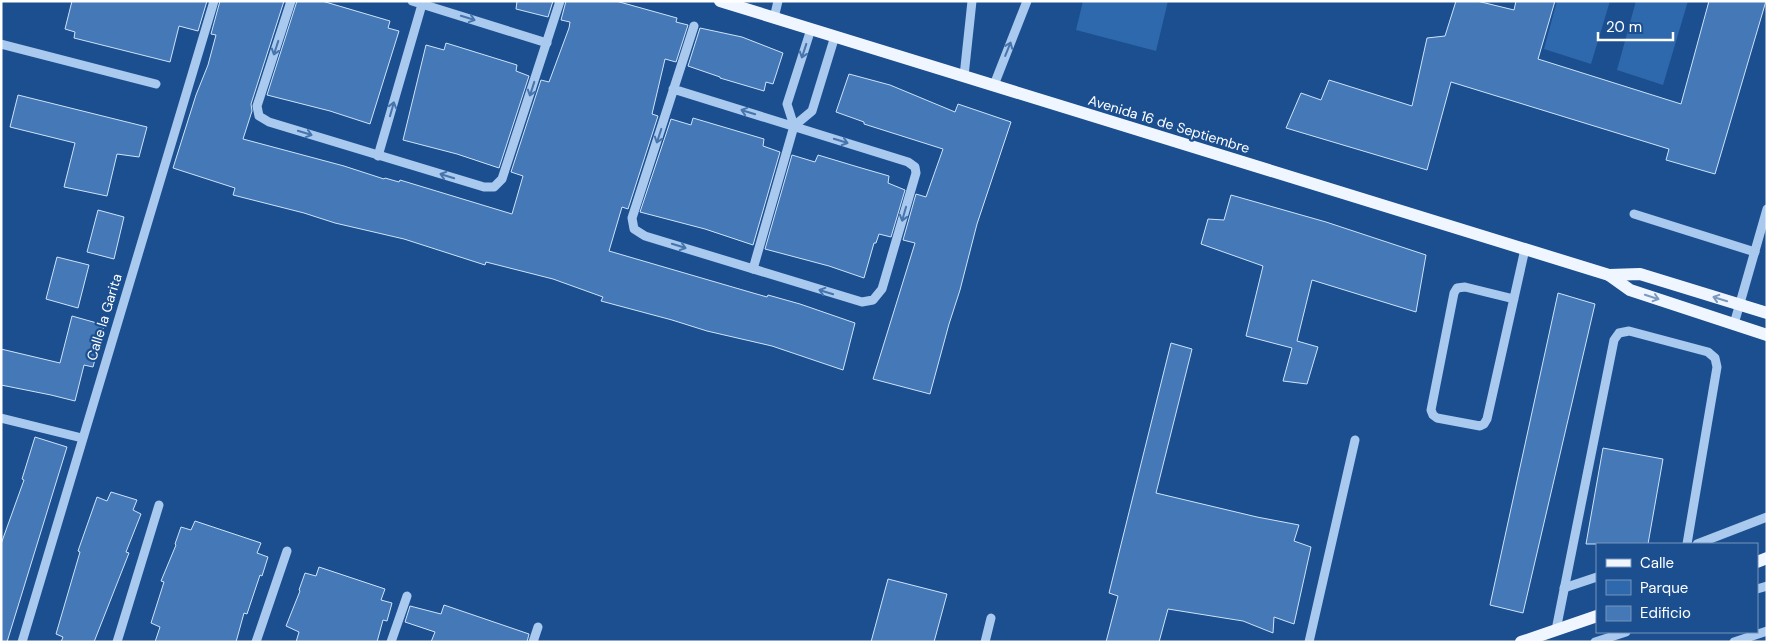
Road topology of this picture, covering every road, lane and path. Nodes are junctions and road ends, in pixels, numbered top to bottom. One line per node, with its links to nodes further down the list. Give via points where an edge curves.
1 (214, 1): 34 (street, Calle la Garita)
2 (291, 1): 21 (street, one-way to 21, via 257,106 259,116 269,122)
3 (412, 1): 9 (street)
4 (560, 1): 14 (street)
5 (720, 1): 10 (main road, Avenida 16 de Septiembre)
6 (778, 1): 10 (street)
7 (972, 1): 16 (street)
8 (1027, 1): 18 (street, one-way to 8)
9 (422, 3): 14 (street, one-way to 14); 21 (street, one-way to 9)
10 (774, 18): 12 (main road, Avenida 16 de Septiembre)
11 (694, 26): 19 (street)
12 (811, 30): 13 (main road, Avenida 16 de Septiembre); 20 (street, one-way to 20, via 787,104)
13 (835, 36): 16 (main road, Avenida 16 de Septiembre); 20 (street, via 812,111)
14 (547, 43): 21 (street, one-way to 21, via 502,179 494,187 484,187)
15 (1, 44): 17 (street)
16 (964, 76): 18 (main road, Avenida 16 de Septiembre)
17 (156, 84)
18 (994, 85): 24 (main road, Avenida 16 de Septiembre)
19 (673, 89): 20 (street, one-way to 19); 26 (street, one-way to 26, via 632,218 634,229 645,236)
20 (794, 126): 26 (street); 26 (street, one-way to 26, via 908,162 915,167 916,173 882,289 873,300 862,302)
21 (378, 156)
22 (1767, 209): 25 (street)
23 (1634, 214): 25 (street)
24 (1525, 249): 27 (main road, Avenida 16 de Septiembre); 28 (street)
25 (1755, 252): 29 (street)
26 (753, 269)
27 (1609, 275): 29 (main road, Avenida 16 de Septiembre, one-way to 27, via 1640,274); 31 (main road, Avenida 16 de Septiembre, one-way to 31, via 1630,290)
28 (1514, 299): 28 (street, via 1457,288 1432,410 1437,418 1480,426 1488,419)
29 (1740, 305): 30 (main road, Avenida 16 de Septiembre); 31 (street)
30 (1767, 313)
31 (1734, 324): 32 (main road, Avenida 16 de Septiembre)
32 (1767, 335)
33 (1, 418): 34 (street)
34 (82, 438): 50 (street, Calle la Garita)
35 (1355, 440): 56 (street)
36 (159, 505): 51 (street)
37 (1767, 517): 39 (street)
38 (1687, 543): 42 (street, via 1717,367 1715,358 1708,352 1638,333 1619,332 1614,340)
39 (1700, 543)
40 (287, 551): 52 (street)
41 (1596, 577): 42 (street)
42 (1564, 588): 47 (street)
43 (407, 596): 53 (street)
44 (1596, 616): 47 (main road)
45 (991, 618): 55 (street)
46 (538, 627): 54 (street)
47 (1556, 630): 57 (main road)
48 (1767, 631): 59 (street)
49 (1623, 633): 58 (street)
50 (22, 642)
51 (117, 642)
52 (256, 642)
53 (391, 642)
54 (533, 642)
55 (985, 642)
56 (1309, 642)
57 (1521, 642)
58 (1595, 642)
59 (1734, 642)

